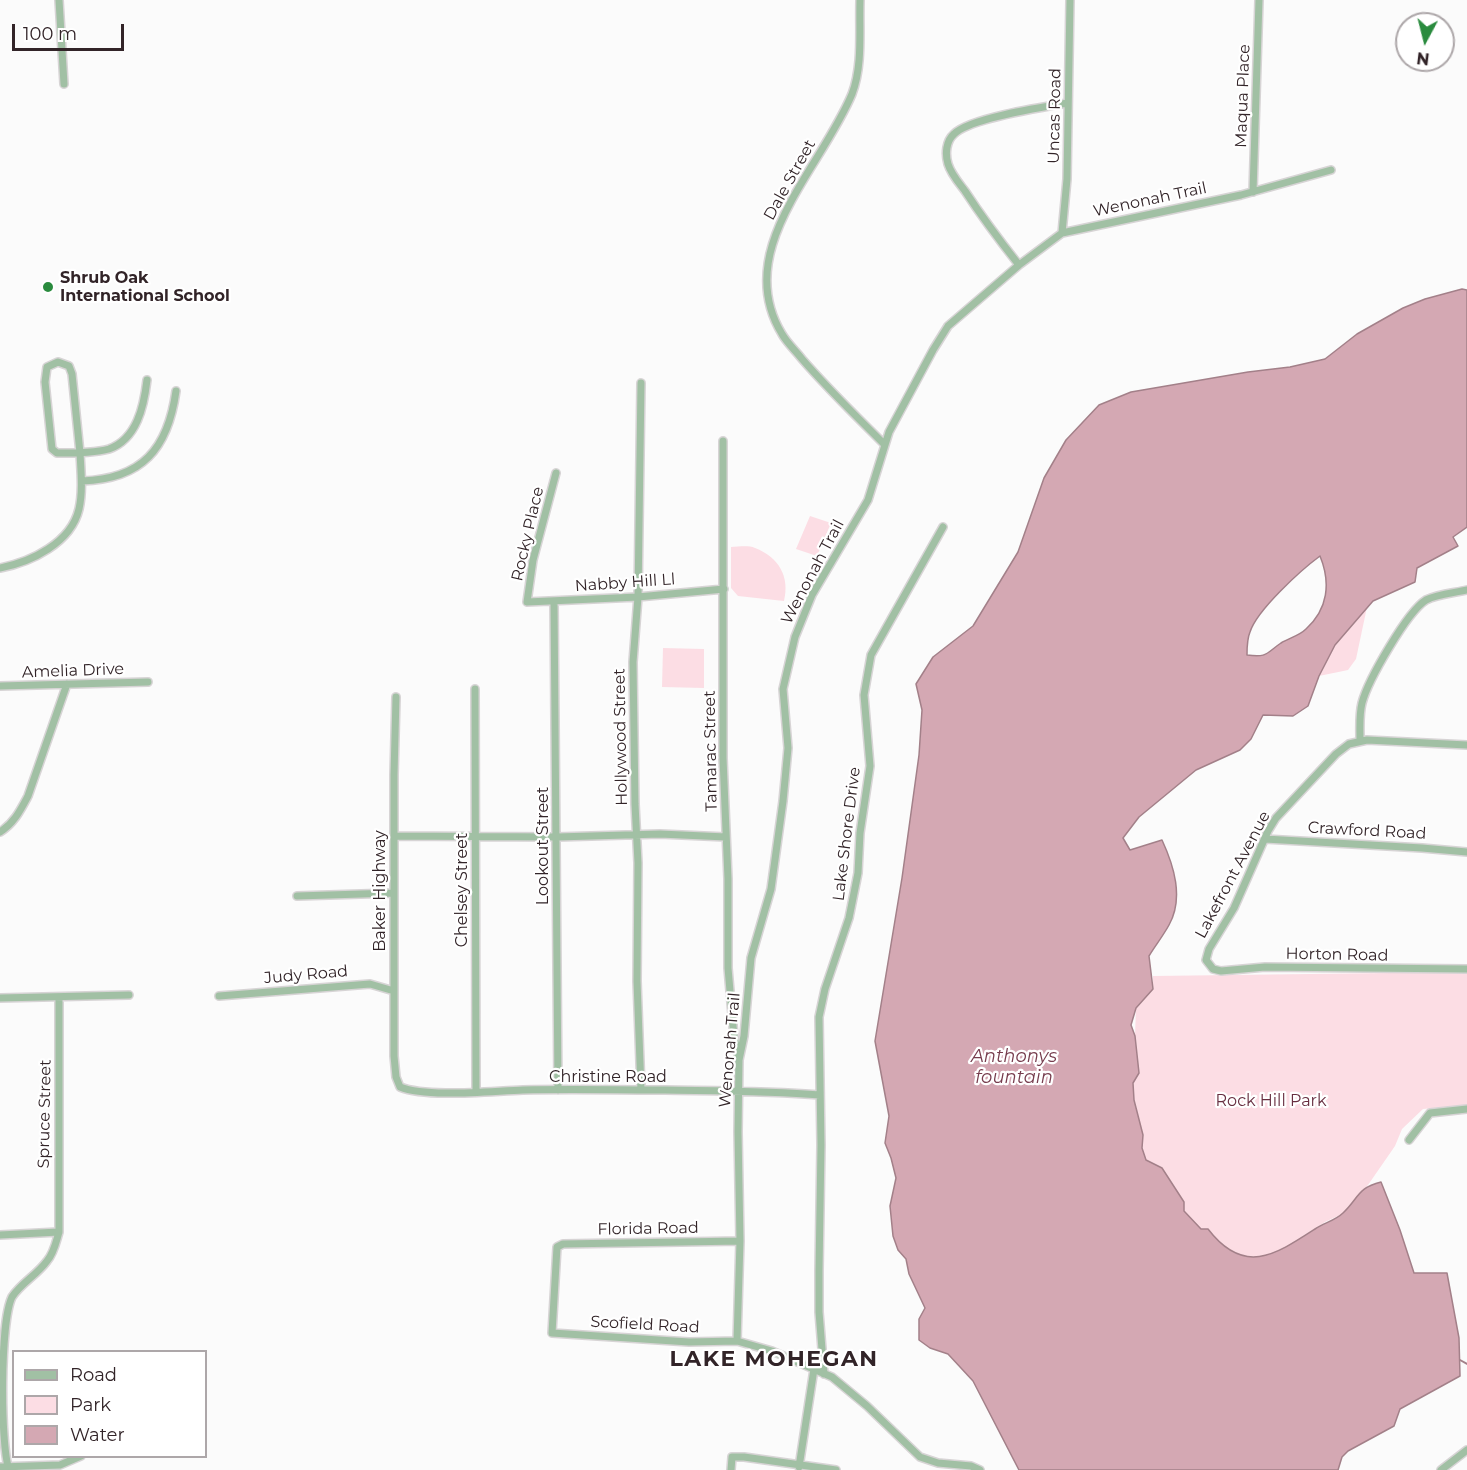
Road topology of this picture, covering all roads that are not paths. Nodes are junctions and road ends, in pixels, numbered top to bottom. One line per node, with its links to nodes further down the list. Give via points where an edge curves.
1 (59, 0): 5 (street)
2 (860, 0): 15 (street, Dale Street, via 857,79 775,236 767,269 767,299 782,335)
3 (1070, 0): 6 (street, Uncas Road)
4 (1259, 0): 8 (street, Maqua Place)
5 (64, 84)
6 (1068, 103): 9 (street, Uncas Road); 10 (street, via 966,126 953,134 948,143 949,167)
7 (1331, 170): 8 (street, Wenonah Trail)
8 (1253, 192): 9 (street, Wenonah Trail)
9 (1062, 233): 10 (street, Wenonah Trail)
10 (1019, 265): 15 (street, Wenonah Trail, via 948,326)
11 (147, 380): 16 (street, via 140,416 128,435 112,448)
12 (641, 383): 23 (street, Hollywood Street)
13 (176, 391): 18 (street, via 168,426 155,452 131,471)
14 (723, 441): 21 (street, Tamarac Street)
15 (884, 444): 50 (street, Wenonah Trail, via 868,500 812,595 795,637 783,689 788,748 783,801 771,890 751,958)
16 (80, 453): 16 (street, via 57,453 52,449 45,382 50,364 66,364 72,374); 18 (street)
17 (556, 473): 25 (street, Rocky Place, via 533,560)
18 (82, 481): 20 (street, via 78,512 62,538 29,559)
19 (943, 527): 56 (street, Lake Shore Drive, via 871,655 864,695 870,766 858,873 849,918 821,1006)
20 (0, 568)
21 (724, 589): 23 (street, Nabby Hill Ll); 38 (street, Tamarac Street)
22 (1467, 590): 31 (street, via 1425,601 1403,626 1365,692)
23 (638, 597): 24 (street, Nabby Hill Ll); 34 (street, Hollywood Street, via 633,662)
24 (554, 601): 25 (street, Nabby Hill Ll); 37 (street, Lookout Street)
25 (527, 602)
26 (148, 682): 27 (street, Amelia Drive)
27 (67, 684): 28 (street, Amelia Drive); 33 (street, via 28,796 19,814)
28 (0, 686)
29 (475, 689): 36 (street, Chelsey Street)
30 (396, 697): 35 (street, Baker Highway)
31 (1360, 740): 32 (street); 39 (street, Lakefront Avenue, via 1336,754 1294,797)
32 (1467, 745)
33 (0, 832)
34 (637, 834): 37 (street); 38 (street); 53 (street, Hollywood Street)
35 (394, 836): 36 (street); 41 (street, Baker Highway)
36 (476, 836): 37 (street); 55 (street, Chelsey Street)
37 (556, 837): 52 (street, Lookout Street)
38 (726, 837): 50 (street, Tamarac Street, via 728,968)
39 (1265, 839): 40 (street, Crawford Road); 43 (street, Lakefront Avenue, via 1234,908 1209,949)
40 (1467, 852)
41 (393, 893): 42 (street); 45 (street, Baker Highway)
42 (297, 896)
43 (1208, 966): 44 (street, Horton Road, via 1221,971 1265,967)
44 (1467, 969)
45 (394, 991): 47 (street, Judy Road, via 370,984); 51 (street, Baker Highway)
46 (129, 995): 48 (street)
47 (219, 996)
48 (59, 997): 49 (street); 59 (street, Spruce Street)
49 (0, 998)
50 (739, 1060): 54 (street, Wenonah Trail)
51 (398, 1084): 55 (street, Christine Road, via 407,1089)
52 (558, 1090): 53 (street, Christine Road); 55 (street, Christine Road)
53 (641, 1090): 54 (street, Christine Road)
54 (739, 1091): 56 (street, Christine Road); 61 (street, Wenonah Trail)
55 (476, 1092)
56 (820, 1095): 65 (street, Lake Shore Drive, via 819,1281)
57 (1467, 1109): 58 (street, via 1430,1113)
58 (1409, 1140)
59 (59, 1232): 60 (street); 68 (street, via 47,1262 17,1290 6,1309 1,1360)
60 (0, 1235)
61 (740, 1241): 62 (street, Florida Road, via 563,1244 557,1247); 63 (street, Wenonah Trail)
62 (552, 1333): 63 (street, Scofield Road, via 689,1342)
63 (737, 1341): 64 (street, Scofield Road)
64 (814, 1369): 65 (street, Scofield Road); 69 (street)
65 (825, 1374): 72 (street, Scofield Road, via 867,1406 920,1457)
66 (1467, 1450): 73 (street)
67 (76, 1458): 68 (street, via 60,1465)
68 (5, 1468)
69 (799, 1468): 70 (street, via 744,1456 732,1457); 71 (street)
70 (731, 1470)
71 (836, 1470)
72 (980, 1470)
73 (1441, 1470)

